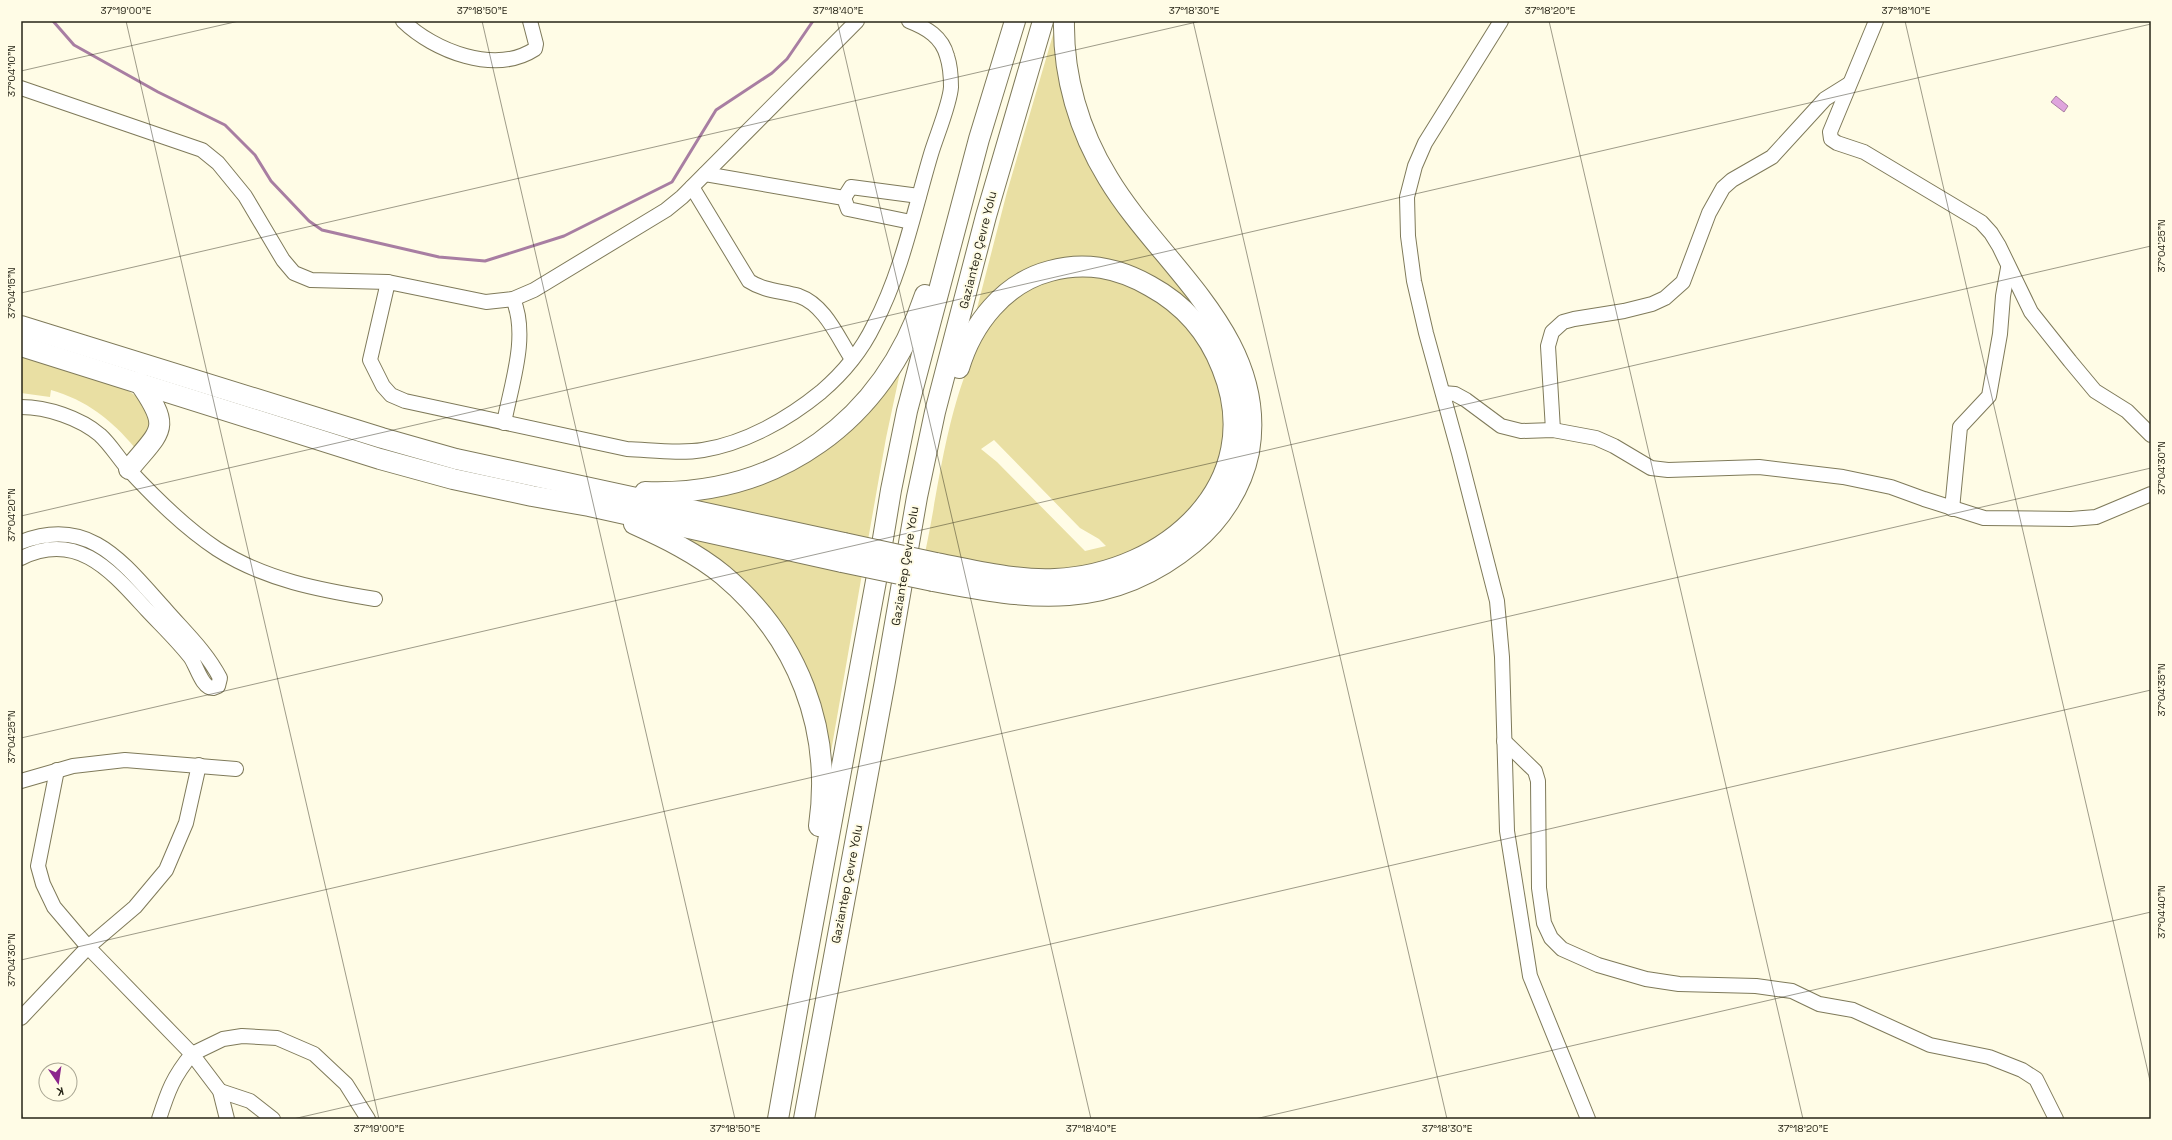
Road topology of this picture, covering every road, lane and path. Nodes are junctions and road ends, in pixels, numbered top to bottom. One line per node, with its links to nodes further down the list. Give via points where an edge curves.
1 (403, 21): 2 (street, via 416,33 460,54 487,60 512,59 525,56 535,49)
2 (530, 21)
3 (857, 21): 12 (street)
4 (909, 21): 14 (street, via 929,30 941,41 947,56 951,88)
5 (1015, 21): 16 (highway)
6 (1043, 21): 34 (highway, Gaziantep Çevre Yolu, via 986,216 935,412)
7 (1064, 21): 38 (highway, via 1065,57 1069,80 1090,145 1120,198 1215,316 1240,364 1251,424 1247,462 1230,499 1202,536 1182,553 1133,580 1084,594 1034,597 983,590)
8 (1501, 21): 25 (street, via 1425,142 1415,166 1407,197 1408,236 1414,281)
9 (1876, 21): 10 (street)
10 (1849, 84): 18 (street, via 1830,132 1831,138 1837,143 1864,152 1981,222 1991,233); 28 (street, via 1825,99 1772,157 1723,188 1709,213 1683,282 1677,289 1652,304 1574,318 1563,322 1552,332 1548,346)
11 (21, 88): 19 (street, via 202,150 218,163 245,196 283,260 294,273 311,280)
12 (705, 174): 13 (street); 15 (street)
13 (692, 187): 20 (street, via 666,210 534,290); 23 (street, via 745,276 760,287 810,301 823,314)
14 (918, 196): 15 (street, via 851,187); 17 (street)
15 (844, 198): 17 (street, via 848,209)
16 (958, 216): 31 (highway, via 937,260 917,320 890,369 856,412 832,434 797,458 757,476 694,491 638,492); 45 (highway, via 907,411 892,483)
17 (911, 222): 23 (street, via 904,250 877,319)
18 (2008, 268): 29 (street, via 2031,312 2070,361 2095,390 2127,411); 35 (street, via 1989,396 1960,427)
19 (388, 282): 20 (street, via 486,302); 27 (street, via 370,360 383,386 391,395 405,401)
20 (513, 299): 27 (street, via 520,320 520,336)
21 (21, 326): 31 (highway, via 382,438 456,459)
22 (21, 346): 24 (highway)
23 (852, 359): 27 (street, via 821,392 769,426 734,443 702,450 627,449)
24 (139, 382): 30 (highway, via 154,404 160,420 159,432); 33 (highway, via 380,459 453,479)
25 (1443, 393): 28 (street, via 1455,394 1466,400 1501,426 1521,431); 40 (street, via 1497,601 1502,657)
26 (21, 407): 30 (street, via 47,410 84,425 100,435)
27 (504, 423)
28 (1552, 430): 35 (street, via 1596,438 1651,468 1668,470 1760,467 1791,470 1891,487)
29 (2151, 435)
30 (129, 469): 39 (street, via 172,515 195,534 240,562 292,583 325,591)
31 (535, 477): 38 (highway, bridge, via 844,543)
32 (2151, 494): 35 (street, via 2096,517 2072,519 1984,518)
33 (532, 496): 38 (highway, bridge, via 589,506 842,562); 45 (highway, via 634,523 676,543 722,575 745,596 784,646 798,672 813,711 819,741 822,806 813,862)
34 (916, 497): 38 (highway, via 970,338 1000,299 1018,284 1040,273 1062,267 1102,267 1144,282 1183,308 1218,357 1232,408 1233,442 1229,461 1214,494 1185,529 1165,544 1126,565 1078,577 1053,580); 55 (highway, Gaziantep Çevre Yolu, via 901,596)
35 (1952, 508)
36 (21, 542): 37 (street, via 41,535 61,534 86,538 108,550 123,563 203,651 220,678 218,686 213,688 205,685 185,650 118,579 94,559 70,550 54,549 41,550)
37 (21, 558)
38 (935, 572)
39 (375, 598)
40 (1504, 741): 56 (street, via 1507,831 1530,976); 57 (street, via 1535,771 1538,781 1539,888 1543,916 1551,938 1562,949 1598,965 1646,979 1679,984 1756,986 1792,991 1819,1004 1853,1010 1930,1045 1989,1057 2022,1070 2036,1079)
41 (199, 765): 42 (street); 43 (street, via 125,760); 46 (street, via 186,824 166,870 135,907)
42 (236, 769)
43 (57, 770): 44 (street); 46 (street, via 38,866 54,908)
44 (21, 781)
45 (815, 915): 54 (highway)
46 (88, 947): 47 (street); 48 (street)
47 (21, 1018)
48 (192, 1054): 49 (street); 50 (street, via 223,1039 242,1036 277,1038 314,1054 346,1084); 51 (street, via 176,1074)
49 (220, 1091): 52 (street); 53 (street, via 250,1101)
50 (362, 1117)
51 (159, 1119)
52 (227, 1119)
53 (273, 1119)
54 (778, 1119)
55 (804, 1119)
56 (1588, 1119)
57 (2056, 1119)

